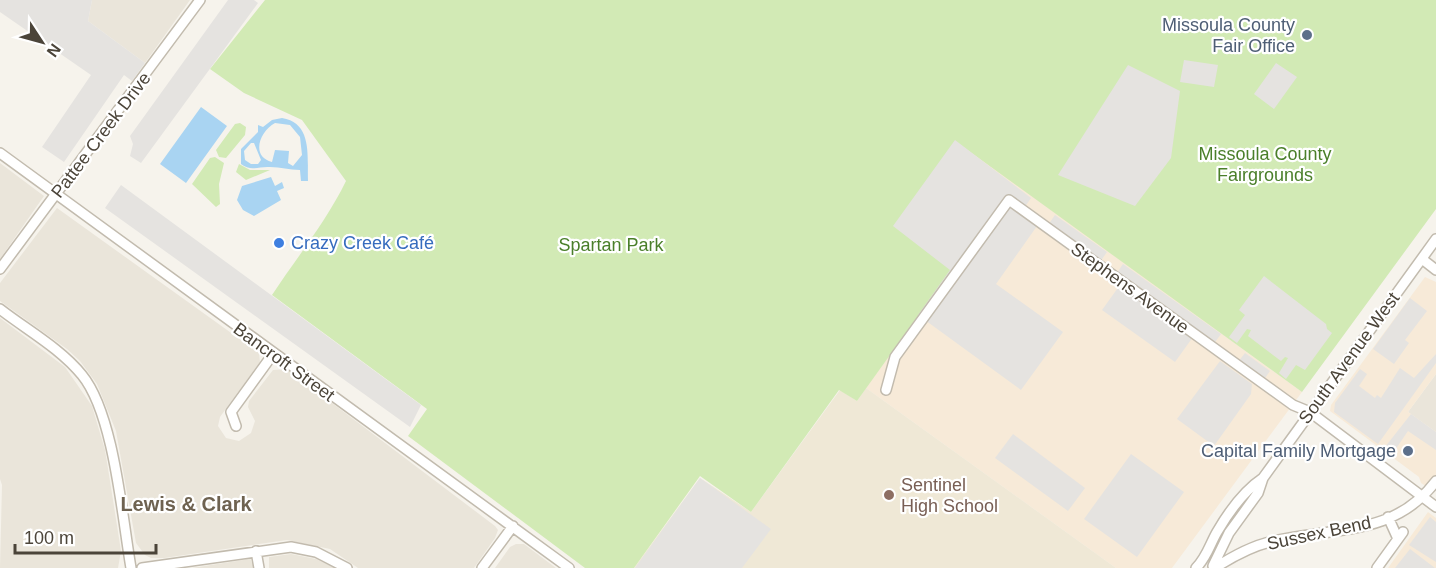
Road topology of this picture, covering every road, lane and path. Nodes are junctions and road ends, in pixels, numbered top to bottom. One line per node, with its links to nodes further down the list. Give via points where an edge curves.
1 (200, 0): 3 (street, Pattee Creek Drive)
2 (0, 153): 3 (street, Bancroft Street)
3 (57, 194): 6 (street, Pattee Creek Drive); 9 (street, Bancroft Street)
4 (1436, 239): 5 (street, South Avenue West)
5 (1422, 259): 7 (street); 11 (street, South Avenue West)
6 (0, 269)
7 (1436, 270)
8 (0, 309): 20 (street, via 57,351 82,375 97,398 107,430)
9 (273, 354): 12 (street, via 231,412); 18 (street, Bancroft Street)
10 (886, 390): 11 (street, Stephens Avenue, via 895,357 1009,200 1293,405)
11 (1310, 412): 13 (street, South Avenue West); 15 (street, Stephens Avenue)
12 (236, 426)
13 (1263, 478): 26 (street, South Avenue West, via 1217,531 1208,553); 27 (street, South Avenue West, via 1258,493 1229,533)
14 (1436, 481): 15 (street, Sussex Bend)
15 (1422, 497): 16 (street, Stephens Avenue); 17 (street, Sussex Bend)
16 (1436, 507)
17 (1388, 517): 27 (street, Sussex Bend, via 1340,533 1273,541); 28 (street, via 1400,536)
18 (513, 526): 24 (street); 25 (street, Bancroft Street)
19 (256, 552): 21 (street); 22 (street); 23 (street, via 302,549 327,556)
20 (131, 568)
21 (142, 568)
22 (259, 568)
23 (347, 568)
24 (482, 568)
25 (569, 568)
26 (1196, 568)
27 (1214, 568)
28 (1377, 568)

